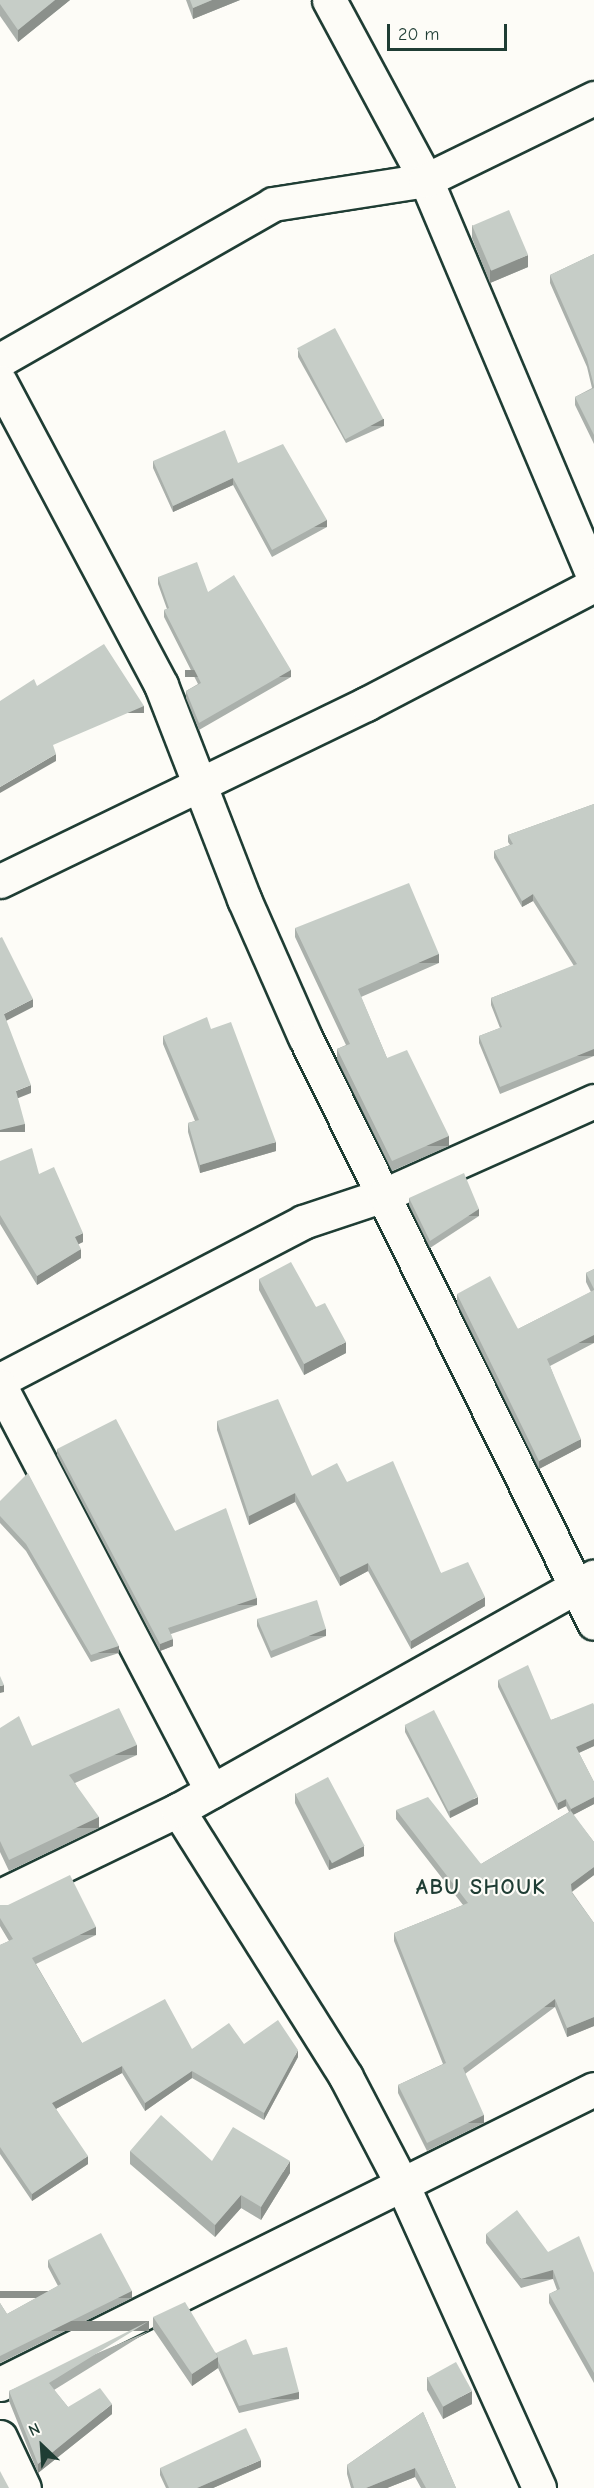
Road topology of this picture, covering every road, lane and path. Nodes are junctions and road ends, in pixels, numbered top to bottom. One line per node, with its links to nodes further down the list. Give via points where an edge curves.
1 (329, 0): 3 (street)
2 (594, 99): 3 (street)
3 (426, 180): 4 (street, via 273,204); 6 (street)
4 (0, 360)
5 (0, 382): 8 (street, via 104,571)
6 (594, 577)
7 (594, 585): 8 (street)
8 (202, 783): 9 (street); 11 (street, via 249,909)
9 (0, 881)
10 (594, 1101): 11 (street)
11 (384, 1195): 12 (street, via 303,1222); 14 (street)
12 (0, 1380)
13 (0, 1386): 16 (street)
14 (586, 1580): 15 (street); 16 (street)
15 (594, 1623)
16 (212, 1791): 17 (street)
17 (178, 1810): 18 (street); 20 (street, via 345,2076)
18 (0, 1896)
19 (594, 2089): 20 (street)
20 (402, 2184): 21 (street); 24 (street)
21 (0, 2384)
22 (0, 2437): 23 (street)
23 (24, 2488)
24 (539, 2488)

